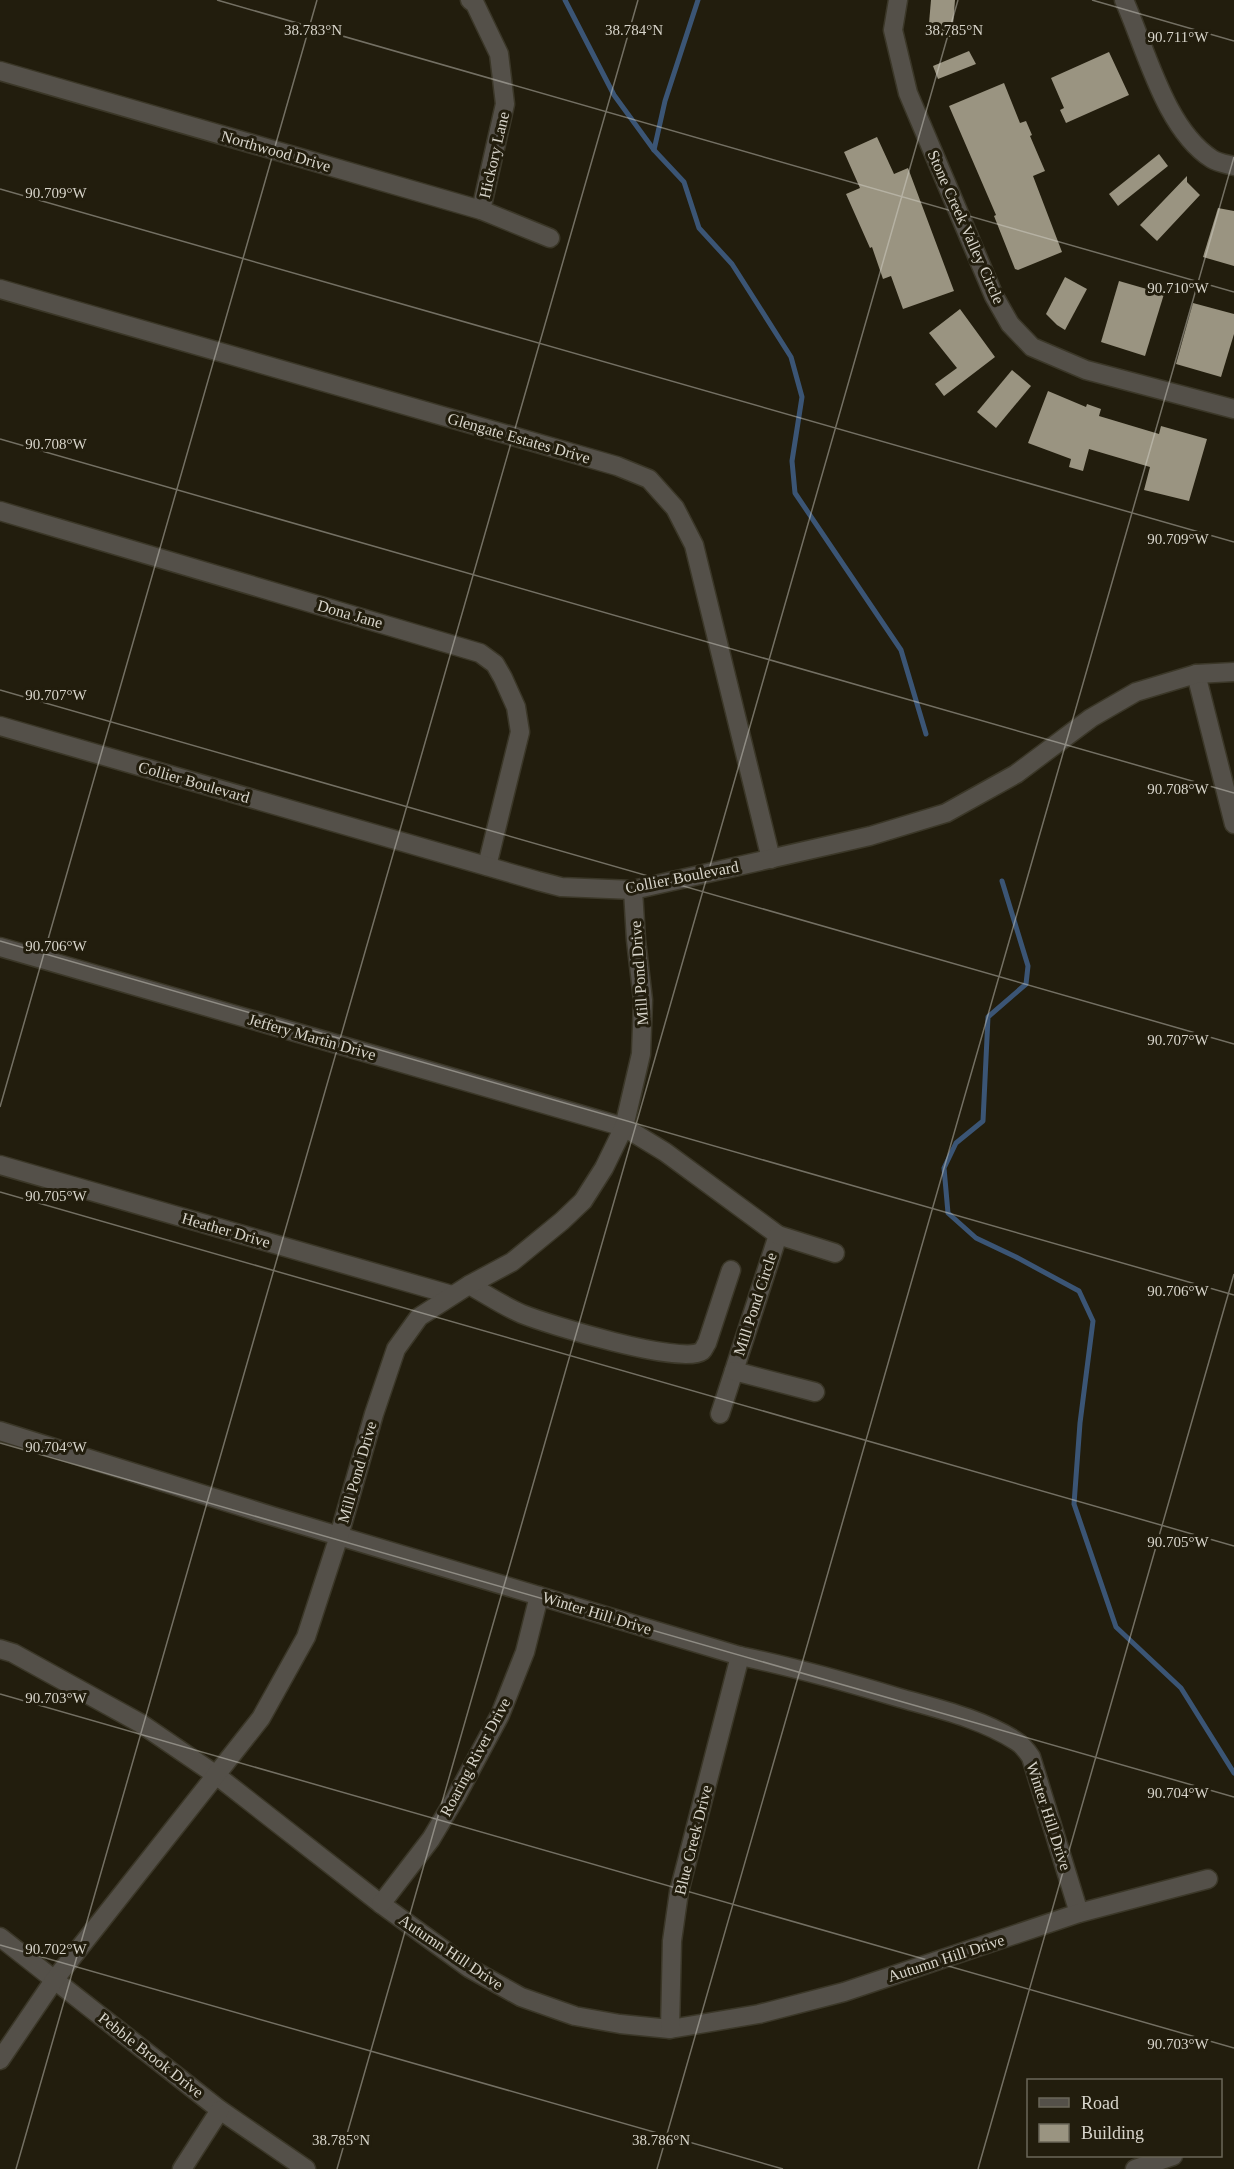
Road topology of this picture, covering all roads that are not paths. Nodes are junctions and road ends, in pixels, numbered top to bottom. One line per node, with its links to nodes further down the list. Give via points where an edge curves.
1 (470, 0): 6 (street, Hickory Lane, via 499,54 506,104)
2 (898, 0): 9 (street, Stone Creek Valley Circle, via 893,30 908,93 994,296 1010,324 1032,346 1086,370)
3 (1124, 0): 5 (street, via 1171,114 1213,160)
4 (0, 72): 6 (street, Northwood Drive)
5 (1234, 166)
6 (481, 210): 7 (street, Northwood Drive)
7 (550, 238)
8 (0, 289): 15 (street, Glengate Estates Drive, via 617,466 649,479 675,508 694,545)
9 (1234, 409)
10 (0, 511): 16 (street, Dona Jane, via 480,653 495,664 503,678 516,706 519,732)
11 (1234, 672): 12 (street, Collier Boulevard)
12 (1196, 674): 14 (street); 15 (street, Collier Boulevard, via 1136,692 1091,718 1016,774 946,813)
13 (0, 726): 16 (street, Collier Boulevard)
14 (1234, 824)
15 (771, 859): 17 (street, Collier Boulevard)
16 (487, 866): 17 (street, Collier Boulevard, via 561,887)
17 (633, 890): 19 (street, Mill Pond Drive, via 643,1027 641,1054)
18 (0, 947): 19 (street, Jeffery Martin Drive)
19 (624, 1127): 21 (street, Mill Pond Circle, via 665,1152); 24 (street, Mill Pond Drive, via 583,1201 526,1253)
20 (0, 1165): 25 (street, Heather Drive)
21 (777, 1234): 22 (street); 26 (street, Mill Pond Circle)
22 (835, 1253)
23 (731, 1270): 24 (street, via 707,1343 702,1351 690,1355 625,1346 567,1329 521,1313)
24 (469, 1285): 25 (street, Mill Pond Drive)
25 (452, 1295): 30 (street, Mill Pond Drive, via 419,1317 396,1350)
26 (734, 1371): 27 (street); 28 (street, Mill Pond Circle)
27 (815, 1392)
28 (720, 1414)
29 (0, 1431): 30 (street, Winter Hill Drive)
30 (339, 1536): 31 (street, Winter Hill Drive); 34 (street, Mill Pond Drive, via 306,1637 261,1718)
31 (539, 1596): 33 (street, Winter Hill Drive); 36 (street, Roaring River Drive, via 525,1652 500,1715 430,1839)
32 (0, 1649): 34 (street, Autumn Hill Drive, via 140,1723)
33 (740, 1656): 37 (street, Winter Hill Drive, via 784,1664 945,1711 1024,1747 1036,1767); 40 (street, Blue Creek Drive, via 679,1892 672,1941)
34 (216, 1775): 36 (street, Autumn Hill Drive); 39 (street, Mill Pond Drive)
35 (1208, 1879): 37 (street, Autumn Hill Drive)
36 (381, 1904): 40 (street, Autumn Hill Drive, via 469,1968 521,1997 575,2016)
37 (1079, 1913): 40 (street, Autumn Hill Drive, via 844,1992 759,2014)
38 (0, 1937): 39 (street, Pebble Brook Drive)
39 (55, 1979): 41 (street, Mill Pond Drive); 42 (street, Pebble Brook Drive)
40 (670, 2029)
41 (0, 2060)
42 (220, 2110): 44 (street); 45 (street, Pebble Brook Drive)
43 (1170, 2157): 46 (street)
44 (182, 2169)
45 (306, 2169)
46 (1135, 2169)

